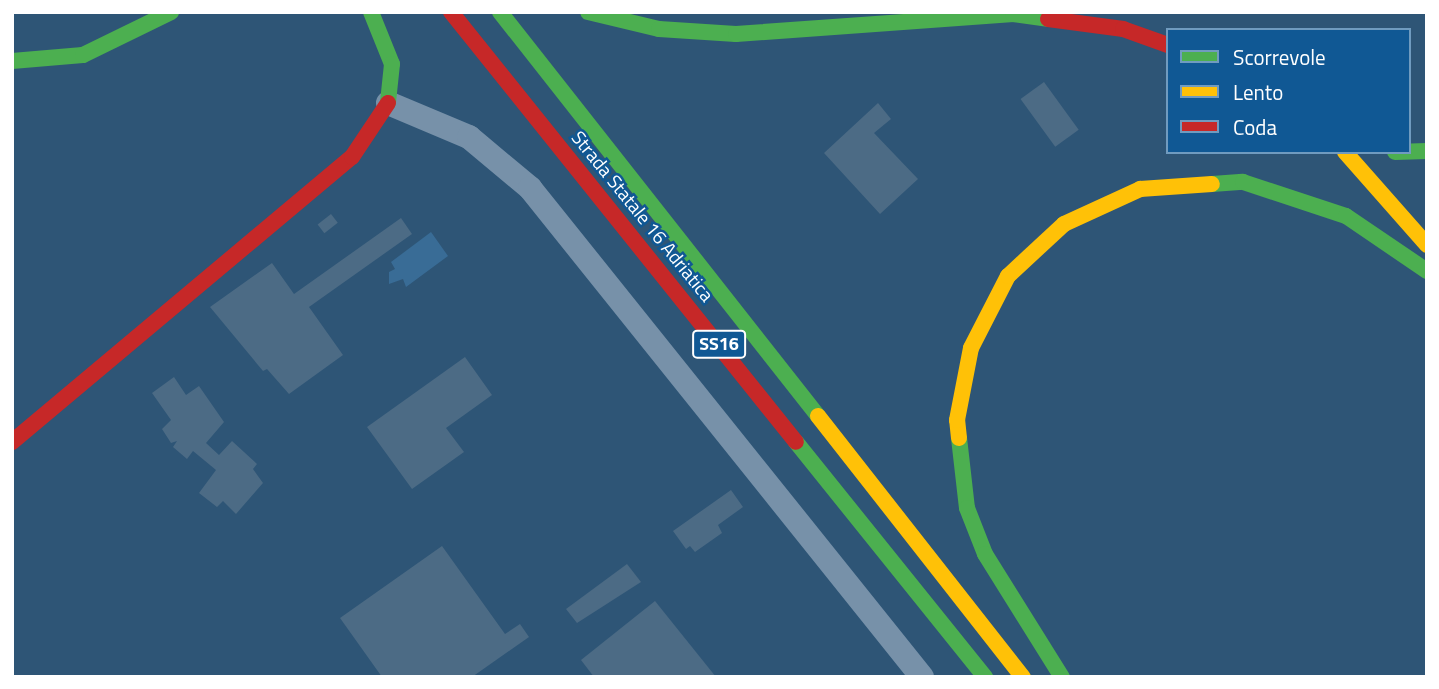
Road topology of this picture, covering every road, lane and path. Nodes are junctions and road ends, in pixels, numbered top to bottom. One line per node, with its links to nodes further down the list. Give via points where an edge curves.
1 (171, 12): 7 (main road, via 83,54)
2 (371, 12): 8 (main road, via 392,64)
3 (451, 12): 14 (main road, Strada Statale 16 Adriatica / SS16)
4 (500, 12): 15 (main road, Strada Statale 16 Adriatica / SS16)
5 (588, 12): 6 (main road, via 659,29 736,34 1013,14 1123,29)
6 (1166, 44)
7 (12, 61)
8 (388, 103): 12 (main road, via 352,157); 13 (street, via 469,137 530,188)
9 (1347, 154): 10 (main road)
10 (1427, 246)
11 (1427, 271): 16 (main road, via 1346,216 1243,182 1140,189 1064,224 1008,276 971,348 957,420 967,508 985,554)
12 (12, 442)
13 (922, 677)
14 (985, 677)
15 (1023, 677)
16 (1062, 677)

